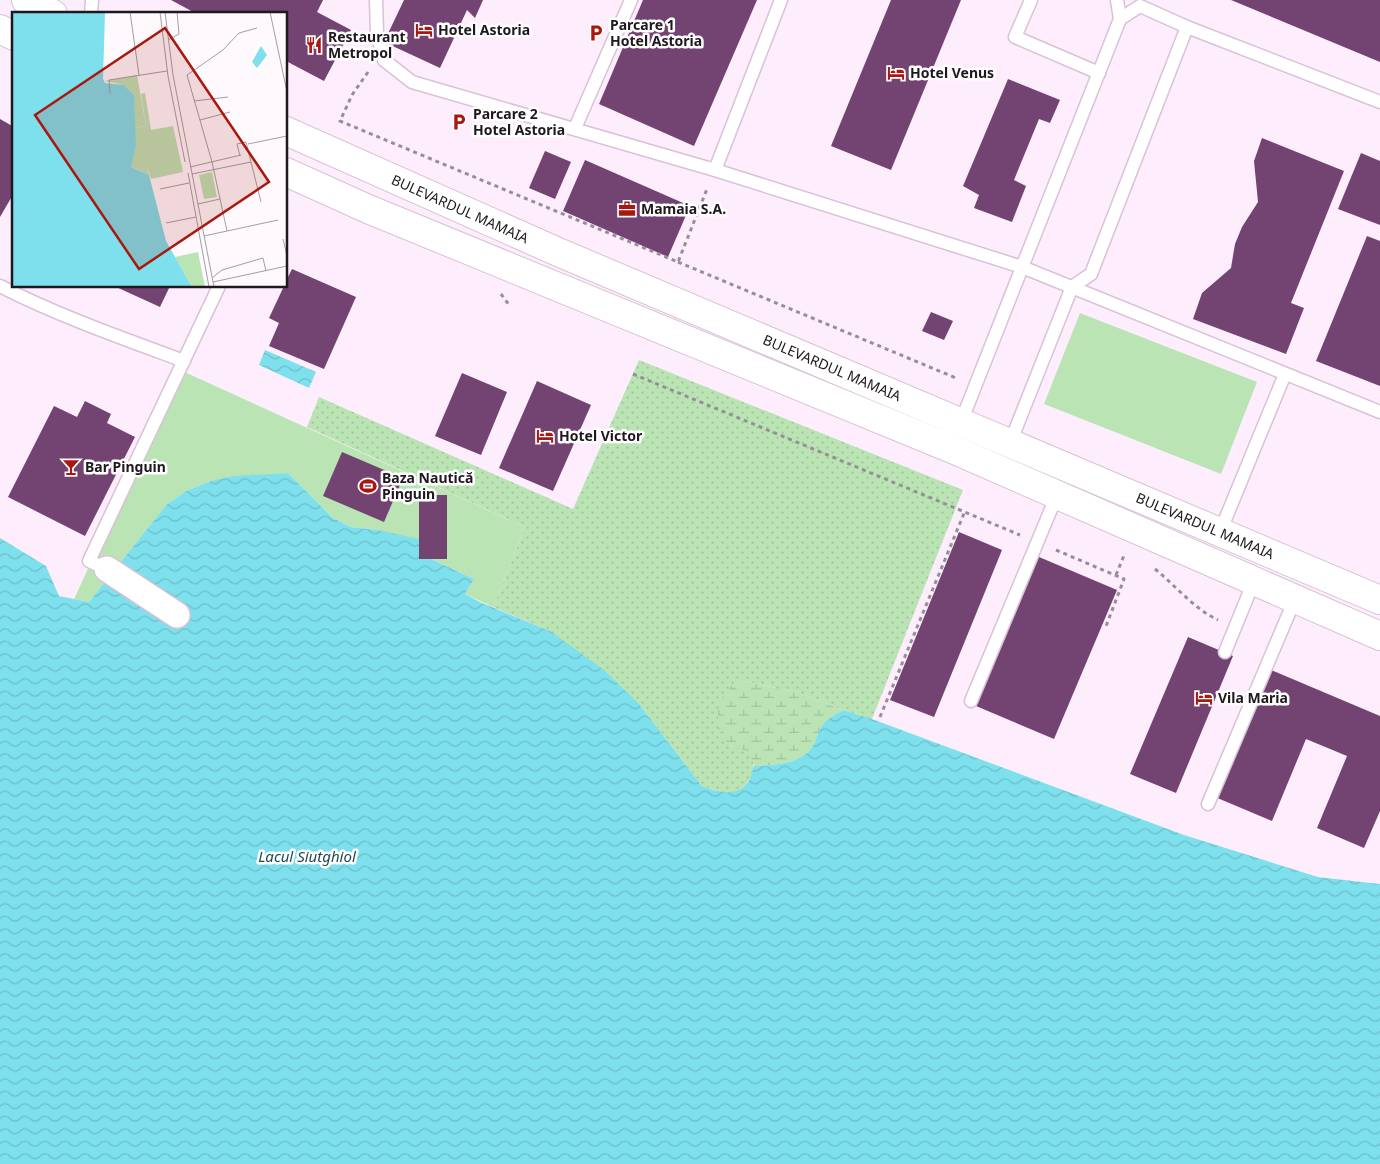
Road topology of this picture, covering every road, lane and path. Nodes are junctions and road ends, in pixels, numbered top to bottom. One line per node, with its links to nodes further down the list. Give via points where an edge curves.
1 (26, 0): 7 (main road)
2 (376, 0): 12 (lane, via 376,33)
3 (631, 0): 15 (lane)
4 (781, 0): 17 (lane)
5 (1031, 0): 13 (lane, via 1015,37)
6 (1117, 0): 8 (lane)
7 (49, 12)
8 (1120, 19): 9 (lane, via 1140,6); 13 (lane)
9 (1187, 27): 14 (lane); 22 (lane, via 1091,274)
10 (0, 29): 11 (main road)
11 (12, 35)
12 (384, 60): 15 (lane, via 412,82); 19 (path, via 359,83 340,121)
13 (1099, 73): 20 (lane)
14 (1380, 102)
15 (575, 128): 17 (lane)
16 (288, 132): 29 (main road, BULEVARDUL MAMAIA, via 558,252)
17 (715, 170): 19 (path); 20 (lane)
18 (288, 173): 31 (main road, BULEVARDUL MAMAIA)
19 (678, 262): 27 (path)
20 (1022, 266): 22 (lane); 27 (lane)
21 (0, 286): 24 (lane, via 91,327)
22 (1072, 286): 26 (lane); 30 (lane)
23 (218, 288): 24 (lane)
24 (184, 361): 37 (lane, via 89,561)
25 (633, 374): 32 (path)
26 (1285, 374): 28 (lane); 33 (lane)
27 (975, 386): 29 (lane)
28 (1380, 412)
29 (960, 422): 30 (main road, BULEVARDUL MAMAIA)
30 (1010, 443): 33 (main road, BULEVARDUL MAMAIA)
31 (1057, 495): 34 (lane); 39 (main road, BULEVARDUL MAMAIA)
32 (965, 511): 34 (path); 48 (path)
33 (1220, 532): 41 (main road, BULEVARDUL MAMAIA)
34 (1037, 542): 38 (path); 47 (lane)
35 (1125, 552): 38 (path)
36 (1148, 564): 43 (path)
37 (107, 570): 42 (street)
38 (1116, 575): 44 (path, via 1124,579)
39 (1254, 581): 40 (main road, BULEVARDUL MAMAIA); 46 (lane)
40 (1295, 599): 45 (main road, BULEVARDUL MAMAIA); 49 (lane)
41 (1380, 600)
42 (177, 615)
43 (1208, 615)
44 (1105, 629)
45 (1380, 636)
46 (1224, 652)
47 (971, 701)
48 (880, 717)
49 (1208, 804)

